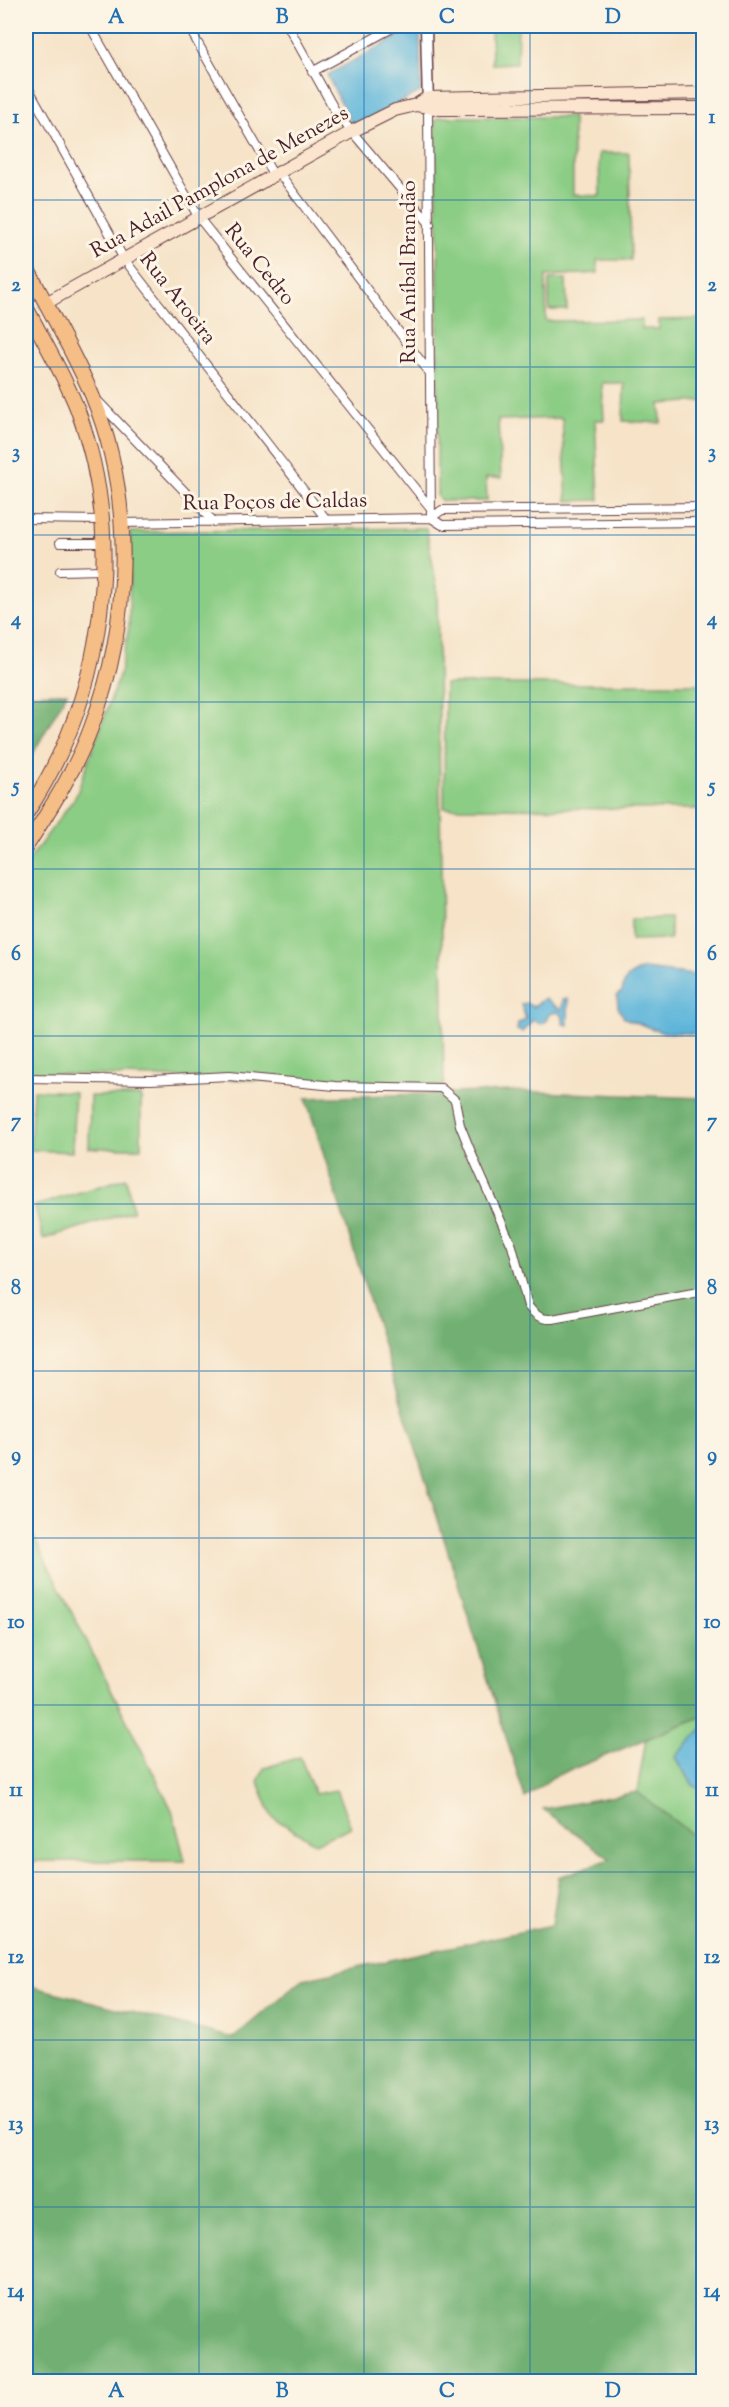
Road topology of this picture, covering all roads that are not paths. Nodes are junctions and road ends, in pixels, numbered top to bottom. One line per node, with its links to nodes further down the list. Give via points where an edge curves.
1 (90, 26): 19 (street, Rua Cedro)
2 (188, 26): 18 (street)
3 (288, 26): 6 (street)
4 (426, 26): 12 (street, Rua Aníbal Brandão)
5 (391, 27): 6 (street)
6 (312, 72): 17 (street, via 337,114)
7 (26, 84): 21 (street, Rua Aroeira)
8 (704, 93): 9 (main road, Rua Adail Pamplona de Menezes)
9 (669, 94): 11 (main road, Rua Adail Pamplona de Menezes); 14 (main road)
10 (549, 95): 11 (main road, Rua Adail Pamplona de Menezes); 12 (main road, Rua Adail Pamplona de Menezes); 16 (main road, via 547,104)
11 (583, 95): 13 (main road, via 568,99)
12 (424, 104): 16 (main road, Rua Adail Pamplona de Menezes); 17 (main road, Rua Adail Pamplona de Menezes, via 394,110); 20 (street, Rua Aníbal Brandão)
13 (565, 108): 14 (main road, Rua Adail Pamplona de Menezes); 16 (main road, Rua Adail Pamplona de Menezes)
14 (670, 108): 15 (main road, Rua Adail Pamplona de Menezes)
15 (704, 108)
16 (530, 109)
17 (353, 131): 18 (main road, Rua Adail Pamplona de Menezes); 20 (street)
18 (277, 175): 19 (main road, Rua Adail Pamplona de Menezes); 25 (street)
19 (199, 218): 21 (main road, Rua Adail Pamplona de Menezes); 27 (street, Rua Cedro)
20 (430, 224): 25 (street, Rua Aníbal Brandão)
21 (124, 259): 23 (main road, Rua Adail Pamplona de Menezes); 31 (street, Rua Aroeira)
22 (26, 266): 23 (main road)
23 (46, 303): 26 (main road)
24 (26, 307): 32 (main road, via 77,410 94,464)
25 (430, 373): 27 (street, Rua Aníbal Brandão)
26 (92, 396): 33 (street); 35 (main road, via 112,463)
27 (429, 506): 29 (street, Rua Aníbal Brandão)
28 (704, 507): 29 (street, Rua Poços de Caldas, via 442,510)
29 (431, 518): 31 (street, Rua Poços de Caldas); 34 (street, Rua Poços de Caldas, via 442,525)
30 (26, 519): 32 (street)
31 (326, 519): 33 (street, Rua Poços de Caldas)
32 (102, 520): 37 (main road)
33 (214, 522): 35 (street, Rua Poços de Caldas)
34 (704, 522)
35 (120, 523): 41 (main road)
36 (60, 543): 37 (street)
37 (103, 543): 38 (main road)
38 (103, 570): 39 (street); 40 (main road)
39 (60, 571)
40 (100, 611): 41 (main road, via 110,616); 42 (main road)
41 (119, 613): 43 (main road)
42 (97, 627): 43 (main road, via 107,624); 44 (main road, via 78,714 58,759)
43 (117, 631): 45 (main road, via 91,729 63,789)
44 (26, 814)
45 (26, 847)
46 (26, 1078): 47 (street, via 151,1080 229,1076 335,1086 441,1088 455,1100 460,1125 512,1246 533,1313 547,1320)
47 (704, 1291)

